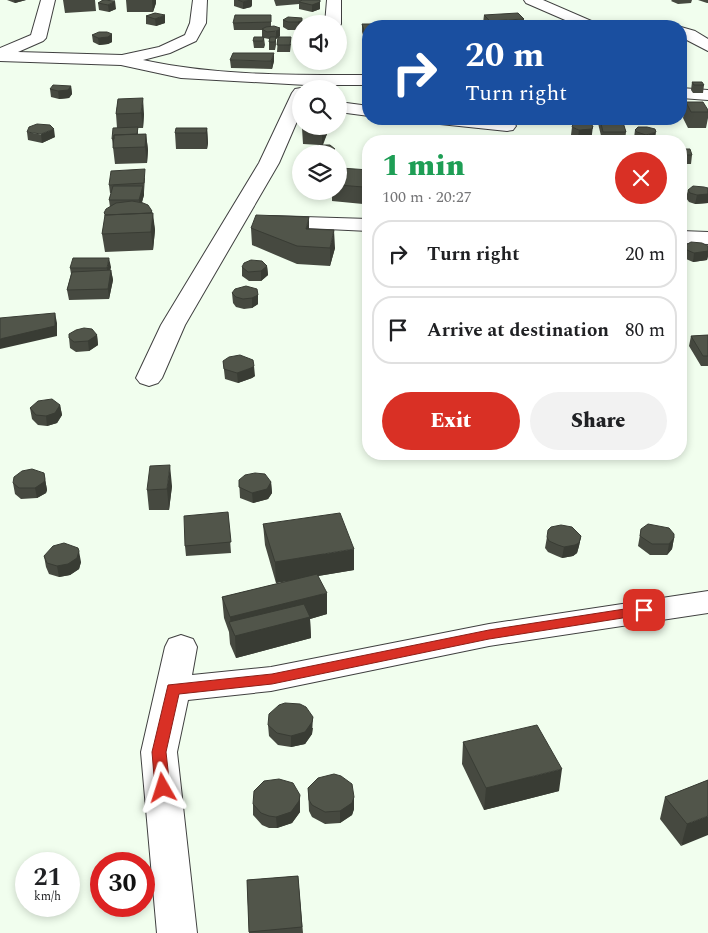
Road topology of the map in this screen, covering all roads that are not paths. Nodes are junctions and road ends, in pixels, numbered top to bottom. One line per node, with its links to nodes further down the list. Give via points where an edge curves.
1 (48, 0): 9 (street, via 38,38)
2 (200, 0): 10 (street, via 198,23 191,38 164,50)
3 (334, 0): 5 (street)
4 (531, 0): 6 (street)
5 (333, 15)
6 (577, 20)
7 (687, 33): 8 (street)
8 (708, 46)
9 (0, 54): 10 (street)
10 (121, 60): 13 (street)
11 (362, 80): 12 (street)
12 (347, 81)
13 (292, 92)
14 (687, 94): 15 (street)
15 (708, 96)
16 (347, 108): 17 (street)
17 (362, 110)
18 (292, 115): 21 (street, via 269,163)
19 (497, 125): 20 (street)
20 (507, 126)
21 (234, 220): 22 (street); 25 (street, via 173,325)
22 (362, 225)
23 (687, 237): 24 (street)
24 (708, 238)
25 (149, 378)
26 (708, 604): 28 (street, via 663,607 489,635 272,679)
27 (181, 647): 28 (street)
28 (173, 689): 29 (street, via 159,752)
29 (177, 933)

